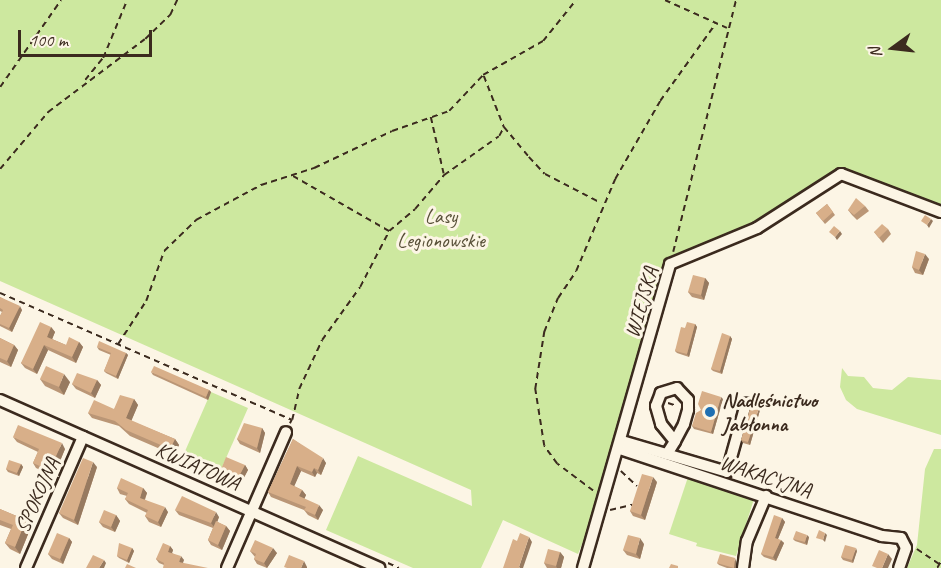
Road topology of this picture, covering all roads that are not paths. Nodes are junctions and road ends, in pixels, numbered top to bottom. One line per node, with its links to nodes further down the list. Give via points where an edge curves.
1 (941, 212): 7 (street, WIEJSKA, via 841,174 757,228 670,264)
2 (0, 400): 5 (street, KWIATOWA)
3 (746, 404): 8 (street, via 727,472)
4 (286, 432): 10 (street)
5 (83, 437): 10 (street, KWIATOWA); 11 (street, SPOKOJNA, via 32,541)
6 (675, 441): 6 (street, via 688,410 688,400 677,388 661,393 657,400 661,424); 8 (street)
7 (621, 445): 8 (street); 9 (street, WAKACYJNA); 14 (street, WIEJSKA)
8 (667, 454)
9 (766, 496): 15 (street, via 747,541); 16 (street, WAKACYJNA, via 882,536 901,538 906,549)
10 (252, 511): 12 (street); 13 (street, KWIATOWA)
11 (26, 568)
12 (227, 568)
13 (380, 568)
14 (583, 568)
15 (743, 568)
16 (899, 568)

